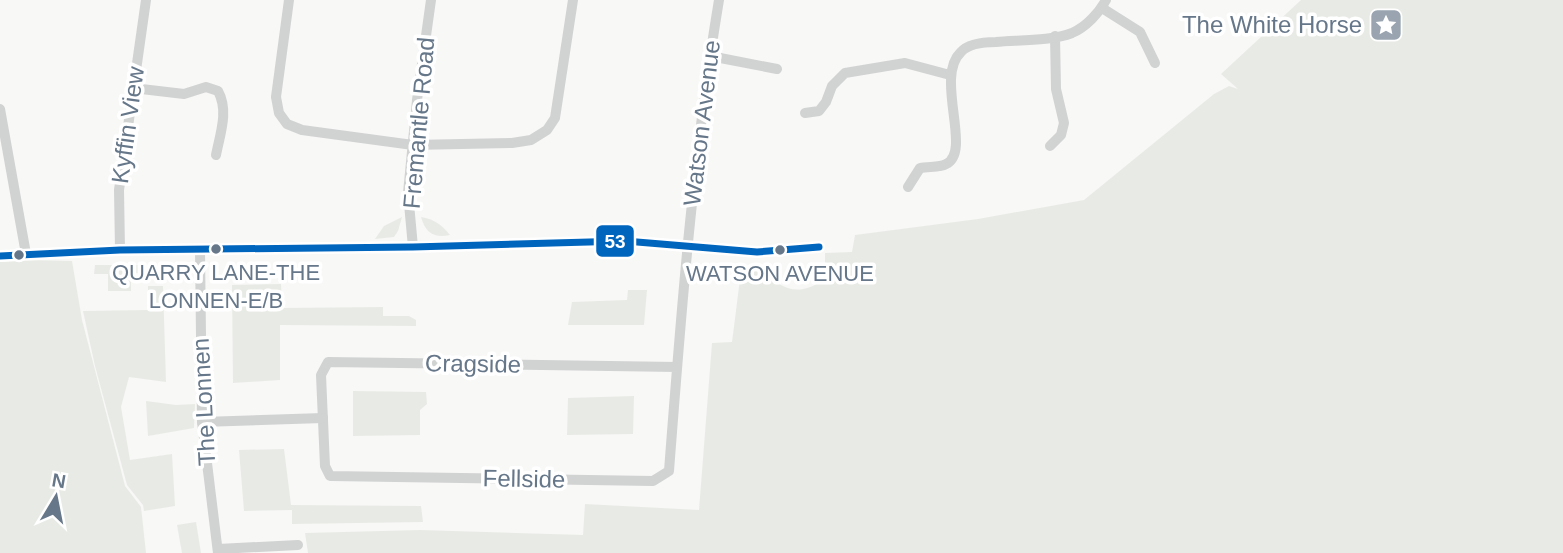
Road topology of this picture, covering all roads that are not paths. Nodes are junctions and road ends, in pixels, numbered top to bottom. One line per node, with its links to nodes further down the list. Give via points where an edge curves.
1 (146, 0): 12 (street, Kyffin View)
2 (289, 0): 15 (street, via 276,97 287,124)
3 (431, 0): 15 (street, Fremantle Road)
4 (573, 0): 15 (street, via 555,118 547,130 512,144)
5 (719, 0): 8 (street, Watson Avenue)
6 (1104, 4): 7 (street, via 1072,33); 9 (street, via 1140,32)
7 (1055, 36): 11 (street, via 981,42 961,51); 16 (street, via 1056,89 1063,123 1061,135)
8 (710, 56): 10 (street); 19 (street, Watson Avenue)
9 (1155, 63)
10 (776, 69)
11 (950, 75): 14 (street, via 905,63 845,73 819,111); 18 (street, via 956,142 953,158 946,165 920,168)
12 (133, 88): 17 (street, via 184,94 206,87 218,91 224,112); 22 (street, Kyffin View, via 119,190)
13 (0, 109): 24 (street)
14 (804, 113)
15 (413, 145): 20 (street, Fremantle Road, via 408,193)
16 (1051, 146)
17 (216, 155)
18 (908, 187)
19 (686, 246): 20 (street, via 625,241); 21 (street, via 757,252); 26 (street, Watson Avenue)
20 (413, 247): 23 (street)
21 (820, 247)
22 (120, 250): 23 (street); 24 (street)
23 (200, 250): 28 (street, The Lonnen)
24 (26, 254): 25 (street)
25 (0, 256)
26 (677, 367): 27 (street, Cragside, via 328,362 321,375); 27 (street, Fellside, via 669,471 653,481 330,476 325,466)
27 (323, 418): 28 (street)
28 (202, 422): 30 (street, The Lonnen)
29 (298, 545): 30 (street)
30 (218, 551)

